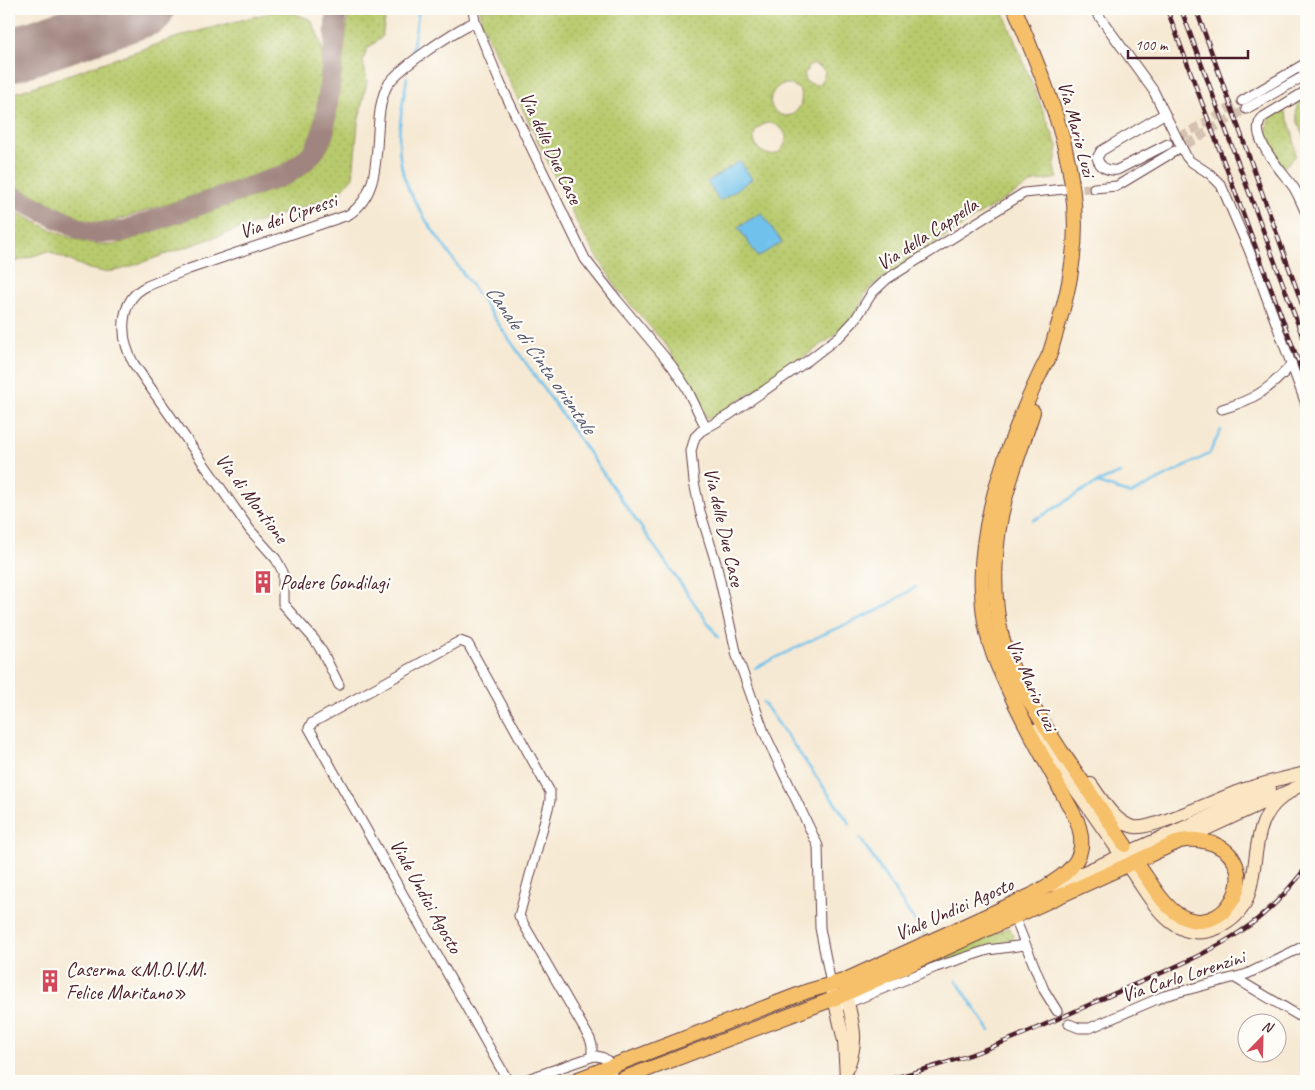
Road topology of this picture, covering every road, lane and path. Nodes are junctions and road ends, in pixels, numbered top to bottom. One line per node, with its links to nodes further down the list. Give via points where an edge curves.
1 (473, 9): 4 (street, Via delle Due Case)
2 (1015, 9): 13 (main road, Via Mario Luzi, via 1057,118 1071,173 1074,200 1073,263)
3 (1094, 9): 8 (street, via 1159,99)
4 (475, 22): 12 (street, Via dei Cipressi, via 404,68 389,82 381,110 372,184 357,208 348,215 141,288 126,312); 17 (street, Via delle Due Case, via 501,85 585,259 672,366)
5 (1306, 63): 6 (street, via 1244,105)
6 (1306, 75)
7 (1306, 91): 11 (street, via 1263,117 1258,128 1262,143 1295,190)
8 (1164, 114): 9 (street, via 1101,151 1097,158 1104,168 1118,170 1172,148 1117,186); 14 (street, via 1190,161 1221,185)
9 (1094, 188)
10 (1064, 189): 17 (street, Via della Cappella, via 1024,193 887,279 872,293 841,335)
11 (1306, 214)
12 (124, 336): 18 (street, Via di Montione, via 126,349 137,369 250,530 280,565 284,578 283,604 318,646)
13 (1051, 351): 19 (main road, Via Mario Luzi, via 1026,403 999,479 983,547 984,620 1000,671); 20 (main road, Via Mario Luzi, via 1004,503 995,570 996,613 1002,638 1018,681)
14 (1292, 364): 15 (street); 16 (street, via 1263,391 1244,403)
15 (1306, 404)
16 (1222, 409)
17 (706, 428): 31 (street, Via delle Due Case, via 695,436 691,451 700,511 745,680 764,732 818,846 820,928)
18 (339, 685)
19 (1020, 712): 24 (main road); 26 (main road, Via Mario Luzi, via 1077,821 1081,835 1080,851 1073,864)
20 (1036, 713): 21 (main road, via 1112,811 1124,823 1134,827 1152,825 1237,791); 24 (main road, Via Mario Luzi)
21 (1306, 776): 22 (main road, Viale Undici Agosto); 26 (main road, Viale Undici Agosto)
22 (1293, 790): 23 (main road, Viale Undici Agosto); 25 (main road, via 1269,812 1260,834 1247,899 1234,918 1223,926 1195,932 1173,924 1161,915)
23 (1180, 841): 25 (main road, Viale Undici Agosto, via 1209,842 1224,850 1238,872 1231,904 1212,919 1192,920 1177,913); 27 (main road, Viale Undici Agosto)
24 (1121, 847)
25 (1136, 870)
26 (1032, 896): 31 (main road, Viale Undici Agosto)
27 (1014, 916): 28 (street); 32 (main road, Viale Undici Agosto)
28 (1024, 945): 32 (street, via 988,950); 33 (street, via 1044,990)
29 (1306, 945): 30 (street, Via Carlo Lorenzini)
30 (1235, 978): 34 (street); 35 (street, Via Carlo Lorenzini, via 1164,996 1090,1028)
31 (831, 984): 32 (main road); 37 (main road, Viale Undici Agosto)
32 (842, 1000): 38 (main road, via 855,1032); 43 (main road, Viale Undici Agosto)
33 (1057, 1010)
34 (1306, 1020)
35 (1069, 1024)
36 (592, 1056): 37 (street, via 603,1057); 39 (street, Viale Undici Agosto, via 586,1032 519,916 550,792 468,644 458,641 312,723 309,729); 40 (street)
37 (612, 1066): 41 (main road, Viale Undici Agosto); 42 (street, via 612,1074)
38 (846, 1078)
39 (508, 1081)
40 (522, 1081)
41 (573, 1081)
42 (607, 1081)
43 (617, 1081)

